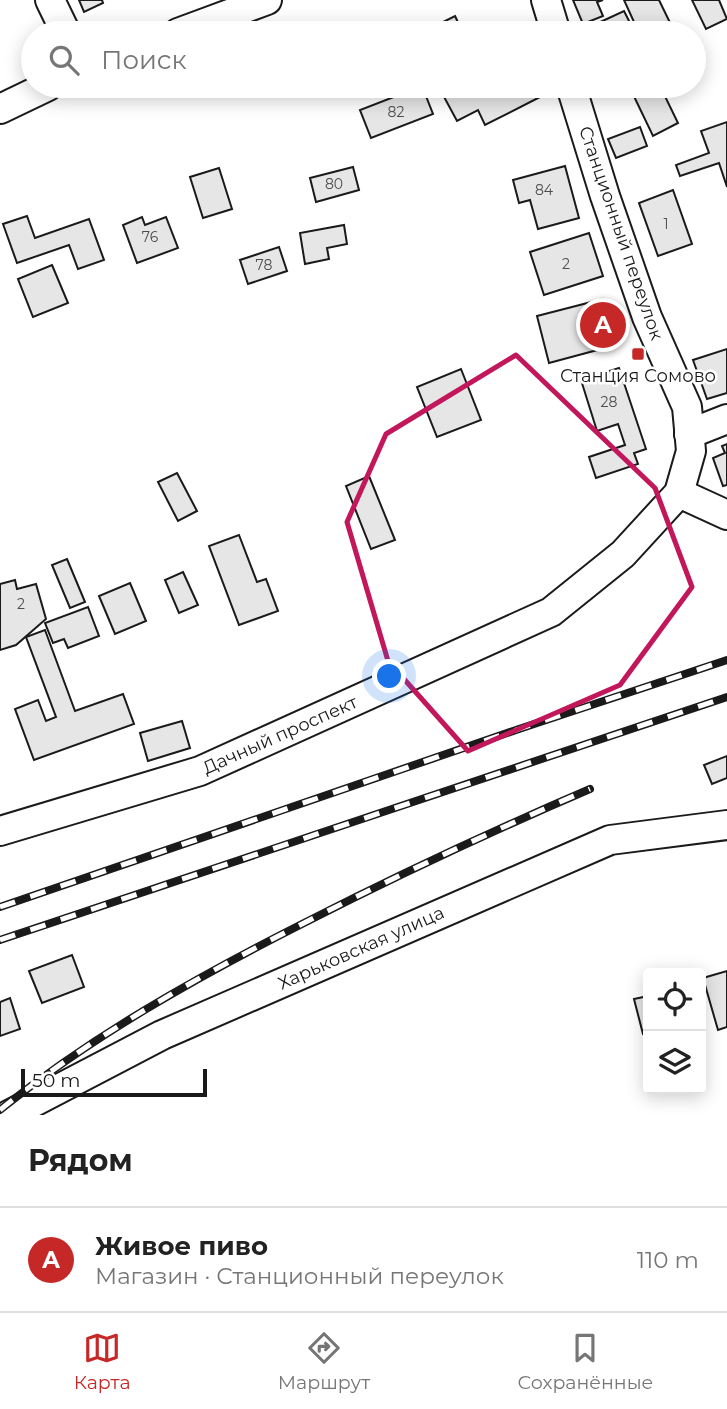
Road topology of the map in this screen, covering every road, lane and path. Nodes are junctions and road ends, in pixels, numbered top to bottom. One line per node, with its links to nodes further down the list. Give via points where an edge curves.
1 (50, 0): 4 (street)
2 (267, 0): 5 (street)
3 (546, 0): 6 (street)
4 (60, 21)
5 (210, 21)
6 (552, 21)
7 (23, 98): 9 (street)
8 (575, 98): 11 (street, Станционный переулок, via 647,317 687,407)
9 (0, 109)
10 (727, 419): 11 (street)
11 (690, 434): 12 (street, Станционный переулок, via 691,451)
12 (679, 493): 13 (street); 14 (street, Станционный переулок, via 623,554)
13 (727, 515)
14 (551, 612): 16 (street, Дачный проспект, via 200,771)
15 (727, 825): 17 (street, Харьковская улица, via 610,840 162,1035)
16 (0, 831)
17 (9, 1115)

